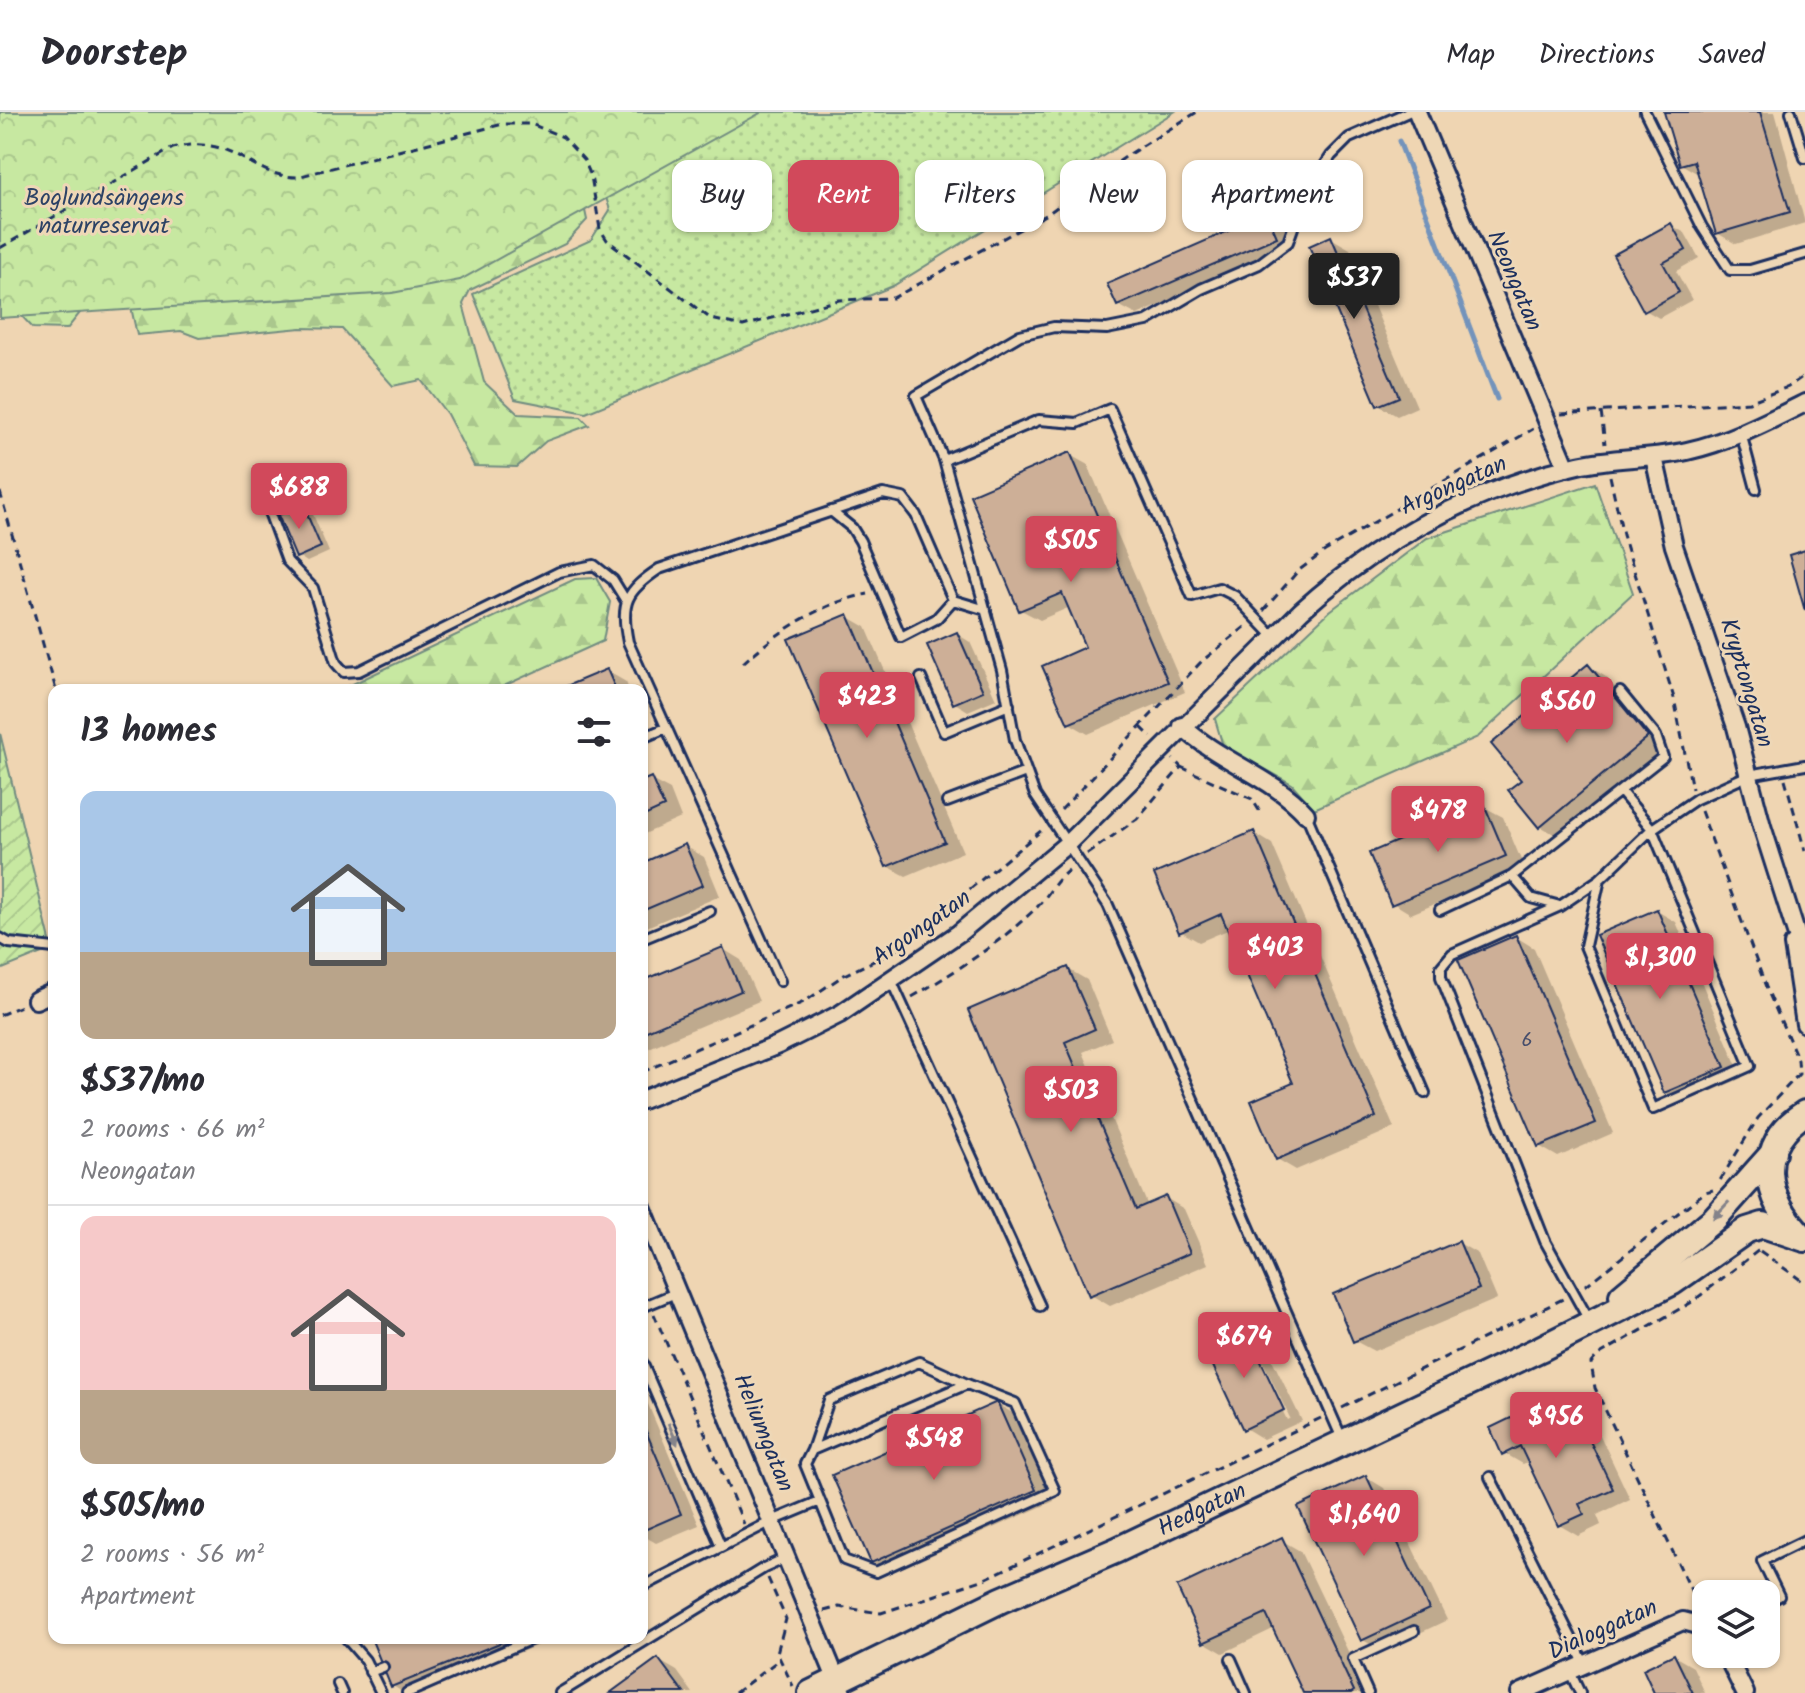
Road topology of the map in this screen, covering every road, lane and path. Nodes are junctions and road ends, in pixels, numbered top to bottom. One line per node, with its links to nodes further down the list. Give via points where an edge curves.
1 (1197, 112): 7 (path, via 1046,215 893,298 839,300 743,326 711,319 618,250 600,229 584,160 563,137 522,123 297,177 272,172 216,145 173,148)
2 (1408, 112): 16 (lane, via 1349,138 1331,156 1304,197 1288,242 1259,264 1201,289 1147,321 1107,329 1054,327 1020,335 916,396)
3 (1417, 112): 12 (street, Neongatan)
4 (1645, 112): 8 (lane, via 1702,227 1730,270 1750,270)
5 (1791, 112): 6 (lane)
6 (1805, 158)
7 (0, 248)
8 (1805, 254)
9 (1805, 375): 11 (path, via 1749,402)
10 (1805, 403): 13 (street, Argongatan)
11 (1601, 412): 12 (path, via 1566,412); 14 (path)
12 (1547, 421): 17 (street, Neongatan); 26 (path, via 1325,551 1298,571)
13 (1741, 433): 15 (street, Argongatan); 20 (lane)
14 (1605, 440)
15 (1654, 457): 17 (street, Argongatan); 44 (street, Kryptongatan, via 1674,546)
16 (944, 460): 27 (lane); 29 (lane, via 1039,420 1077,423 1110,409 1192,596 1219,588 1235,596)
17 (1567, 468): 29 (street, Argongatan, via 1508,485 1408,531 1339,577)
18 (1609, 473): 45 (path, via 1674,698)
19 (268, 485): 25 (lane, via 269,512 287,561 313,588 336,663 344,672 359,671 559,572 594,565 613,580)
20 (1756, 489)
21 (0, 492): 32 (path)
22 (831, 511): 23 (lane, via 852,528); 24 (lane, via 883,494 903,498 916,515); 25 (lane, via 659,569 637,583)
23 (882, 592): 24 (lane, via 901,637 936,619); 30 (path, via 848,598 806,616)
24 (953, 600): 27 (lane)
25 (626, 601): 33 (lane, via 628,642)
26 (1268, 606)
27 (986, 610): 36 (lane)
28 (1244, 628): 48 (path, via 1202,661)
29 (1274, 637): 37 (street, Argongatan)
30 (743, 663)
31 (921, 678): 36 (lane, via 944,732)
32 (54, 684)
33 (647, 684)
34 (648, 687): 38 (lane)
35 (1620, 692): 46 (lane, via 1656,736 1663,757)
36 (1009, 705): 42 (lane)
37 (1182, 726): 50 (street, via 1200,743 1286,792); 54 (street, Argongatan)
38 (666, 728): 39 (lane); 67 (lane)
39 (648, 736)
40 (1805, 765): 43 (lane)
41 (1181, 767): 51 (path, via 1252,799)
42 (1026, 772): 47 (lane); 54 (lane)
43 (1783, 772): 44 (lane); 55 (path)
44 (1749, 775): 52 (lane, via 1696,799); 61 (street, Kryptongatan)
45 (1691, 784)
46 (1621, 792): 52 (lane); 56 (lane)
47 (947, 802)
48 (1068, 803)
49 (1701, 811): 74 (path, via 1794,1048)
50 (1306, 814): 75 (lane)
51 (1262, 815)
52 (1652, 829): 57 (lane); 57 (lane, via 1750,1066 1653,1109 1585,946)
53 (1038, 835): 72 (path, via 893,952 804,1002)
54 (1067, 844): 66 (street, Argongatan, via 996,905); 92 (lane, via 1108,905)
55 (1805, 851)
56 (1512, 876): 58 (lane, via 1531,898); 59 (lane)
57 (1600, 879): 58 (lane)
58 (1560, 906): 85 (lane, via 1452,954 1441,967 1441,977 1545,1241)
59 (1440, 910)
60 (710, 911): 62 (lane)
61 (1791, 924): 65 (street, Kryptongatan); 71 (street, Kryptongatan)
62 (648, 937)
63 (0, 938): 64 (lane)
64 (48, 947)
65 (1805, 961)
66 (891, 980): 76 (street, Argongatan, via 840,1014 778,1045); 87 (lane)
67 (780, 981)
68 (48, 995): 69 (street)
69 (36, 1000): 70 (path)
70 (0, 1015)
71 (1805, 1024)
72 (648, 1069)
73 (1805, 1071): 74 (path)
74 (1799, 1074): 85 (path, via 1758,1118 1716,1189 1705,1192)
75 (1425, 1093)
76 (648, 1098)
77 (1805, 1113): 78 (street, Hedgatan, via 1783,1133)
78 (1774, 1152): 80 (street, via 1773,1199 1782,1217); 89 (street, Hedgatan, one-way to 89, via 1714,1219)
79 (648, 1221): 84 (street, Heliumgatan)
80 (1805, 1239): 89 (street, Hedgatan, via 1763,1225 1747,1230 1673,1282)
81 (1754, 1243): 82 (path)
82 (1759, 1250): 83 (path); 105 (path, via 1692,1302 1591,1363 1595,1388)
83 (1805, 1283)
84 (679, 1292): 86 (lane); 97 (street, Heliumgatan)
85 (1574, 1293): 89 (lane); 92 (path)
86 (648, 1304)
87 (1040, 1306)
88 (648, 1309): 98 (path)
89 (1590, 1322): 93 (street, Hedgatan)
90 (648, 1376): 100 (lane, one-way to 100)
91 (967, 1384): 94 (lane); 94 (lane, via 919,1362 829,1400); 96 (lane, via 1015,1403 1055,1491 876,1572 844,1560)
92 (1331, 1413): 93 (lane); 106 (path, via 985,1579 881,1613 839,1607)
93 (1344, 1442): 121 (street, Hedgatan)
94 (812, 1450): 96 (lane, via 805,1464)
95 (1490, 1477): 116 (lane)
96 (820, 1501): 97 (lane)
97 (772, 1521): 98 (lane); 101 (street, Heliumgatan)
98 (748, 1533): 100 (lane)
99 (1805, 1540): 103 (lane, via 1762,1561)
100 (721, 1546): 104 (lane)
101 (787, 1558): 102 (lane); 106 (street, Heliumgatan)
102 (764, 1568): 107 (path); 110 (lane)
103 (1771, 1580)
104 (648, 1584)
105 (1692, 1590)
106 (810, 1615): 107 (path); 121 (street, Heliumgatan)
107 (786, 1623): 114 (path)
108 (1692, 1623): 116 (street, Dialoggatan, via 1683,1621)
109 (1414, 1631): 131 (lane, via 1353,1659)
110 (648, 1639)
111 (350, 1644): 119 (lane)
112 (520, 1644): 125 (lane)
113 (640, 1644): 126 (lane)
114 (780, 1659): 127 (path); 128 (path)
115 (1231, 1659): 130 (lane)
116 (1576, 1666): 122 (street, Dialoggatan); 132 (lane)
117 (383, 1667): 119 (lane)
118 (1733, 1668): 133 (street)
119 (370, 1672): 124 (lane)
120 (338, 1684): 123 (lane)
121 (838, 1686): 129 (street, Hedgatan)
122 (1526, 1692)
123 (342, 1693)
124 (381, 1693)
125 (407, 1693)
126 (560, 1693)
127 (735, 1693)
128 (796, 1693)
129 (811, 1693)
130 (1246, 1693)
131 (1368, 1693)
132 (1580, 1693)
133 (1745, 1693)

